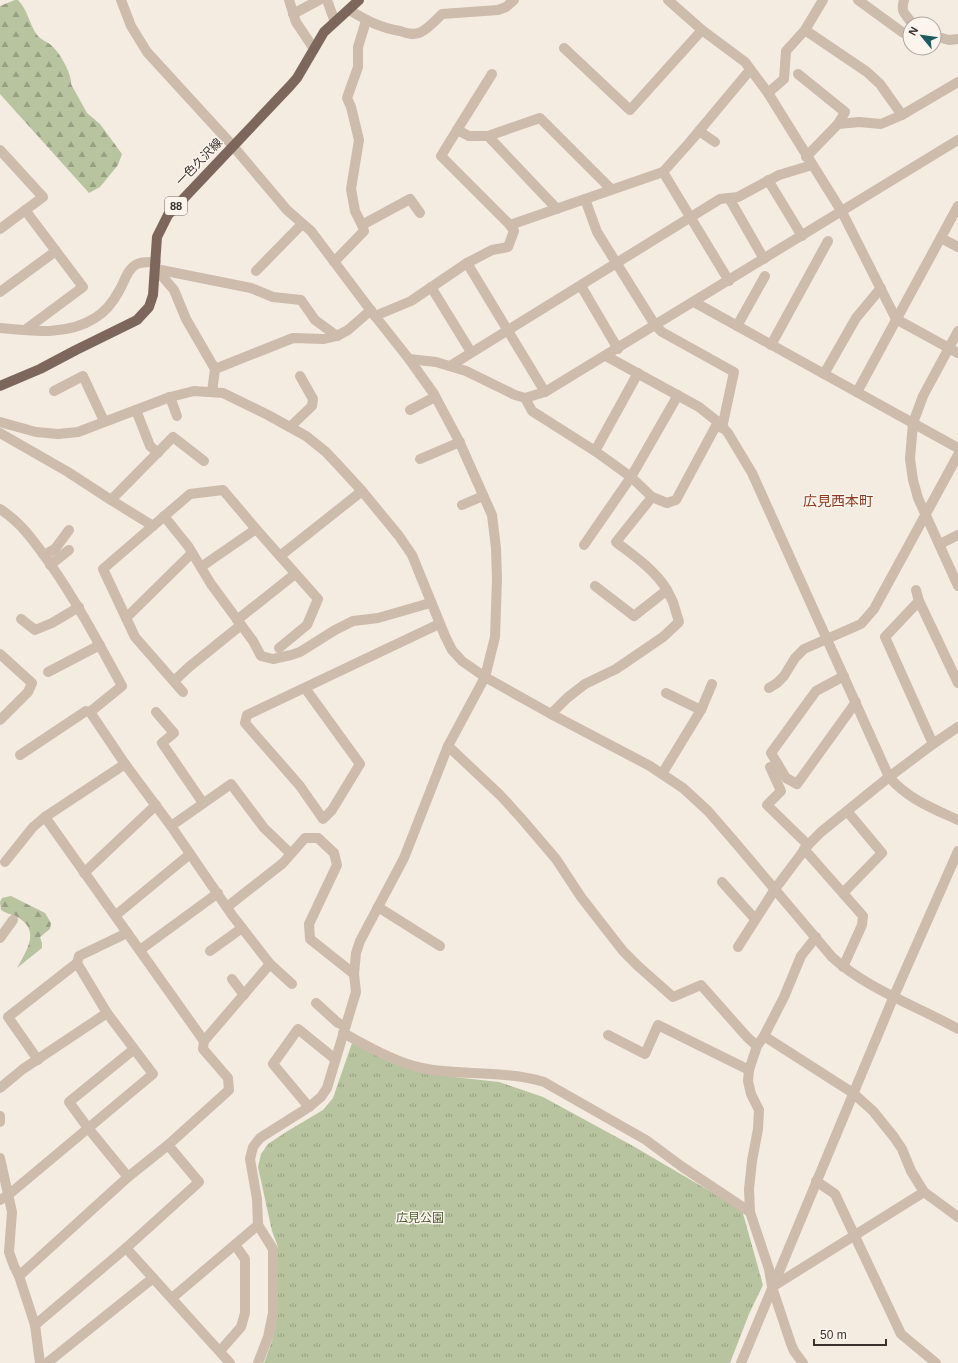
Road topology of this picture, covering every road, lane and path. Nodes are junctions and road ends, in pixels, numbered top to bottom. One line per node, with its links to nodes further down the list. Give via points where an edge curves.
1 (121, 0): 35 (street, via 131,26 147,52)
2 (289, 0): 12 (street)
3 (319, 0): 12 (street)
4 (327, 0): 15 (street)
5 (359, 0): 11 (main road, 一色久沢線 / 88)
6 (514, 0): 14 (street, via 498,10 442,14 420,33 410,34 381,27)
7 (823, 0): 17 (street)
8 (858, 0): 18 (street)
9 (904, 0): 13 (street, via 903,13)
10 (672, 1): 16 (street)
11 (349, 10): 14 (street); 15 (main road, 一色久沢線 / 88)
12 (294, 14): 22 (street, via 296,22)
13 (905, 16)
14 (366, 20): 52 (street, via 358,47 358,67 347,98 358,140 352,189 356,211)
15 (335, 22): 22 (main road, 一色久沢線 / 88, via 324,32)
16 (702, 30): 21 (street, via 630,110); 23 (street, via 745,62)
17 (805, 30): 27 (street, via 786,51 784,79); 28 (street, via 871,76 880,84)
18 (902, 32)
19 (942, 38): 20 (street)
20 (958, 39)
21 (564, 48)
22 (314, 49): 35 (main road, 一色久沢線 / 88, via 297,78)
23 (750, 70): 27 (street); 31 (street)
24 (492, 74): 30 (street)
25 (798, 74): 29 (street, via 845,112)
26 (958, 82): 28 (street)
27 (768, 93): 38 (street)
28 (902, 115): 29 (street, via 881,124)
29 (838, 124): 38 (street)
30 (457, 130): 32 (street, via 469,136); 53 (street, via 440,156)
31 (699, 131): 34 (street); 40 (street)
32 (488, 136): 42 (street, via 540,118); 45 (street)
33 (958, 140): 48 (street)
34 (715, 142)
35 (233, 146): 51 (street, via 274,196); 64 (main road, 一色久沢線 / 88, via 168,216 157,237)
36 (0, 150): 37 (street)
37 (9, 160): 39 (street); 47 (street, via 43,197)
38 (809, 161): 41 (street); 48 (street)
39 (0, 166)
40 (663, 172): 42 (street); 50 (street)
41 (768, 180): 43 (street, via 738,197); 55 (street)
42 (611, 189): 44 (street)
43 (729, 198): 50 (street, via 720,199); 60 (street)
44 (585, 199): 45 (street); 63 (street, via 597,232)
45 (557, 208): 53 (street)
46 (957, 209): 56 (street)
47 (25, 210): 54 (street); 59 (street)
48 (842, 212): 55 (street); 70 (street)
49 (420, 213): 52 (street, via 410,199)
50 (690, 218): 63 (street); 67 (street)
51 (302, 224): 61 (street, via 311,231); 65 (street)
52 (362, 225): 61 (street, via 364,231)
53 (510, 225): 62 (street, via 514,231 508,247 492,250)
54 (0, 228)
55 (802, 236): 60 (street)
56 (941, 238): 58 (street); 74 (street)
57 (828, 241): 82 (street)
58 (958, 247)
59 (56, 252): 71 (street); 78 (street, via 82,287)
60 (764, 259): 67 (street)
61 (334, 262): 73 (street)
62 (467, 263): 69 (street); 79 (street)
63 (617, 263): 68 (street); 75 (street)
64 (156, 266): 78 (street, via 140,263 131,268 107,309 94,319 54,331); 81 (street, via 251,288 273,297 301,300 315,320); 90 (street, via 174,290 186,319); 94 (main road, 一色久沢線 / 88, via 149,307 137,320 40,369)
65 (256, 271)
66 (765, 276): 76 (street)
67 (729, 281): 72 (street)
68 (581, 286): 79 (street); 83 (street)
69 (431, 287): 73 (street, via 411,301); 85 (street)
70 (881, 288): 74 (street); 92 (street, via 856,318)
71 (0, 292)
72 (694, 302): 75 (street); 76 (street)
73 (373, 313): 81 (street); 88 (street)
74 (896, 319): 84 (street); 98 (street)
75 (655, 325): 83 (street); 108 (street, via 662,332 734,372)
76 (737, 326): 82 (street)
77 (0, 328): 78 (street)
78 (25, 330)
79 (507, 330): 85 (street); 97 (street)
80 (958, 330): 84 (street)
81 (337, 336): 90 (street, via 324,339 293,338)
82 (771, 345): 92 (street)
83 (618, 348): 87 (street)
84 (948, 348): 86 (street); 107 (street, via 922,396)
85 (471, 352): 89 (street)
86 (958, 353)
87 (606, 356): 91 (street); 97 (street)
88 (409, 359): 89 (street); 101 (street)
89 (450, 366): 102 (street)
90 (215, 369): 96 (street)
91 (638, 373): 99 (street); 113 (street)
92 (824, 374): 98 (street)
93 (300, 376): 110 (street, via 313,399 312,406)
94 (0, 386)
95 (54, 391): 106 (street, via 83,376)
96 (212, 392): 100 (street, via 194,391); 110 (street, via 222,393 240,401)
97 (545, 392): 102 (street)
98 (856, 392): 107 (street)
99 (678, 395): 108 (street, via 699,407); 118 (street)
100 (170, 397): 103 (street); 105 (street)
101 (435, 397): 104 (street); 111 (street)
102 (525, 398): 113 (street, via 532,411)
103 (136, 410): 106 (street); 114 (street, via 150,446)
104 (410, 410)
105 (177, 416)
106 (104, 421): 109 (street, via 78,432 58,434)
107 (913, 423): 112 (street); 125 (street, via 910,459 913,480)
108 (720, 425): 121 (street, via 676,500 667,503); 151 (street, via 728,433 752,473)
109 (1, 427): 122 (street)
110 (290, 427): 119 (street, via 326,452)
111 (460, 442): 116 (street); 120 (street)
112 (958, 448)
113 (595, 451): 118 (street)
114 (158, 452): 117 (street, via 173,437); 122 (street)
115 (958, 455): 125 (street)
116 (420, 459)
117 (204, 462)
118 (631, 477): 121 (street); 132 (street)
119 (362, 491): 136 (street); 145 (street, via 412,555)
120 (483, 496): 123 (street); 157 (street, via 492,514 498,579 495,637)
121 (652, 497): 142 (street, via 616,542 645,565)
122 (111, 500): 127 (street)
123 (462, 505)
124 (0, 509): 135 (street, via 26,531)
125 (925, 513): 131 (street); 151 (street, via 874,610 861,624)
126 (164, 516): 127 (street); 128 (street, via 190,494 223,490); 134 (street)
127 (153, 526): 147 (street, via 103,569)
128 (256, 529): 136 (street); 138 (street, via 214,553)
129 (69, 530): 135 (street, via 55,549)
130 (958, 535): 131 (street)
131 (940, 544): 141 (street)
132 (584, 545)
133 (69, 550): 137 (street)
134 (192, 553): 138 (street); 147 (street, via 163,576)
135 (44, 555): 137 (street)
136 (280, 556): 139 (street)
137 (50, 565): 146 (street)
138 (201, 567): 149 (street)
139 (295, 574): 149 (street); 153 (street, via 318,599 308,625)
140 (595, 586): 142 (street, via 634,616)
141 (958, 586)
142 (667, 590): 169 (street, via 679,622 663,637 616,669 585,684)
143 (916, 590): 144 (street)
144 (919, 601): 159 (street); 172 (street, via 885,637)
145 (430, 603): 149 (street, via 378,618 353,621 300,652 273,659 261,656); 150 (street)
146 (79, 607): 148 (street, via 34,630); 152 (street)
147 (126, 618): 158 (street, via 135,637)
148 (21, 619)
149 (239, 622): 158 (street, via 187,664)
150 (439, 624): 157 (street, via 452,650); 161 (street)
151 (827, 639): 156 (street); 162 (street, via 804,649 784,676)
152 (100, 645): 155 (street); 167 (street, via 122,686)
153 (279, 648)
154 (0, 654): 170 (street, via 32,683 28,692)
155 (48, 672)
156 (844, 676): 165 (street); 165 (street, via 816,691 771,753 786,778 797,784)
157 (486, 677): 169 (street); 173 (street)
158 (174, 681): 163 (street)
159 (958, 683)
160 (712, 684): 166 (street)
161 (305, 688): 161 (street, via 360,764 332,810 323,819 300,786 245,723 247,715)
162 (769, 688)
163 (183, 692)
164 (666, 693): 166 (street)
165 (856, 702): 178 (street)
166 (701, 710): 177 (street)
167 (90, 712): 174 (street, via 86,711); 175 (street)
168 (156, 712): 179 (street, via 174,733 162,743)
169 (551, 714): 177 (street)
170 (0, 720)
171 (958, 728): 172 (street)
172 (933, 744): 178 (street)
173 (448, 746): 196 (street, via 404,858); 223 (street, via 521,818 556,860 623,951 638,966 674,997 701,985)
174 (20, 755)
175 (125, 764): 180 (street); 182 (street)
176 (770, 767): 185 (street, via 781,791 767,806)
177 (662, 774): 192 (street, via 683,788 708,812)
178 (889, 777): 181 (street); 183 (street, via 908,795)
179 (203, 804): 184 (street); 188 (street, via 231,784 264,828)
180 (156, 805): 184 (street); 190 (street)
181 (847, 811): 185 (street); 194 (street, via 882,854)
182 (46, 817): 189 (street, via 32,827); 190 (street)
183 (958, 820)
184 (171, 826): 187 (street)
185 (806, 847): 192 (street); 194 (street)
186 (958, 850): 215 (street)
187 (190, 854): 193 (street); 197 (street)
188 (290, 854): 195 (street, via 283,863); 211 (street, via 305,838 318,838 334,853 337,865 309,924 310,939)
189 (5, 862)
190 (84, 873): 197 (street)
191 (722, 882): 198 (street)
192 (775, 889): 198 (street); 202 (street)
193 (218, 893): 195 (street); 206 (street)
194 (842, 893): 210 (street, via 863,916 862,925)
195 (228, 907): 200 (street)
196 (378, 907): 204 (street); 211 (street, via 360,941)
197 (116, 915): 201 (street)
198 (755, 919): 205 (street)
199 (13, 920): 203 (street)
200 (242, 928): 207 (street); 209 (street)
201 (128, 933): 206 (street); 208 (street, via 79,956)
202 (816, 937): 210 (street); 221 (street, via 801,956)
203 (0, 938)
204 (440, 946)
205 (738, 947)
206 (140, 950): 222 (street)
207 (210, 951)
208 (77, 963): 217 (street); 226 (street, via 8,1017)
209 (270, 964): 213 (street); 214 (street)
210 (843, 967): 215 (street, via 867,983)
211 (354, 974): 219 (street, via 356,992)
212 (232, 979): 214 (street)
213 (292, 984)
214 (244, 995): 222 (street)
215 (894, 996): 218 (street); 229 (street)
216 (316, 1003): 219 (street)
217 (108, 1013): 224 (street); 226 (street)
218 (958, 1029)
219 (344, 1030): 225 (street); 240 (street, via 396,1059 421,1068 444,1072 526,1077 544,1082 646,1140)
220 (608, 1035): 227 (street, via 645,1054 658,1024)
221 (764, 1036): 223 (street); 229 (street)
222 (204, 1042): 234 (street, via 203,1049 228,1078 229,1090)
223 (757, 1046): 227 (street)
224 (133, 1050): 233 (street, via 152,1074); 233 (street, via 69,1102)
225 (335, 1059): 230 (street, via 327,1088); 230 (street, via 298,1029 273,1064)
226 (38, 1060): 228 (street)
227 (749, 1070): 240 (street, via 748,1081 759,1110 749,1190)
228 (0, 1088)
229 (853, 1094): 237 (street); 238 (street, via 873,1111 894,1137)
230 (309, 1107): 242 (street, via 264,1135 253,1147 250,1159 258,1198)
231 (0, 1116): 232 (street)
232 (0, 1122)
233 (88, 1128): 236 (street); 239 (street)
234 (168, 1145): 236 (street); 245 (street, via 199,1182)
235 (0, 1158): 239 (street)
236 (128, 1177): 246 (street)
237 (816, 1181): 243 (street, via 835,1194); 248 (street)
238 (924, 1192): 241 (street); 243 (street)
239 (4, 1198): 246 (street, via 12,1212 9,1252)
240 (750, 1212): 248 (street, via 769,1269)
241 (958, 1217)
242 (258, 1225): 244 (street); 255 (street, via 273,1249 273,1313 268,1337)
243 (854, 1237): 248 (street); 258 (street, via 901,1334)
244 (235, 1245): 249 (street); 251 (street, via 245,1258 245,1313 241,1327)
245 (126, 1248): 247 (street); 250 (street)
246 (19, 1276): 250 (street)
247 (152, 1278): 249 (street); 253 (street)
248 (772, 1287): 256 (street); 257 (street, via 794,1352)
249 (172, 1298): 251 (street)
250 (35, 1325): 252 (street)
251 (220, 1351): 254 (street)
252 (40, 1363)
253 (47, 1363)
254 (230, 1363)
255 (258, 1363)
256 (741, 1363)
257 (803, 1363)
258 (936, 1363)

